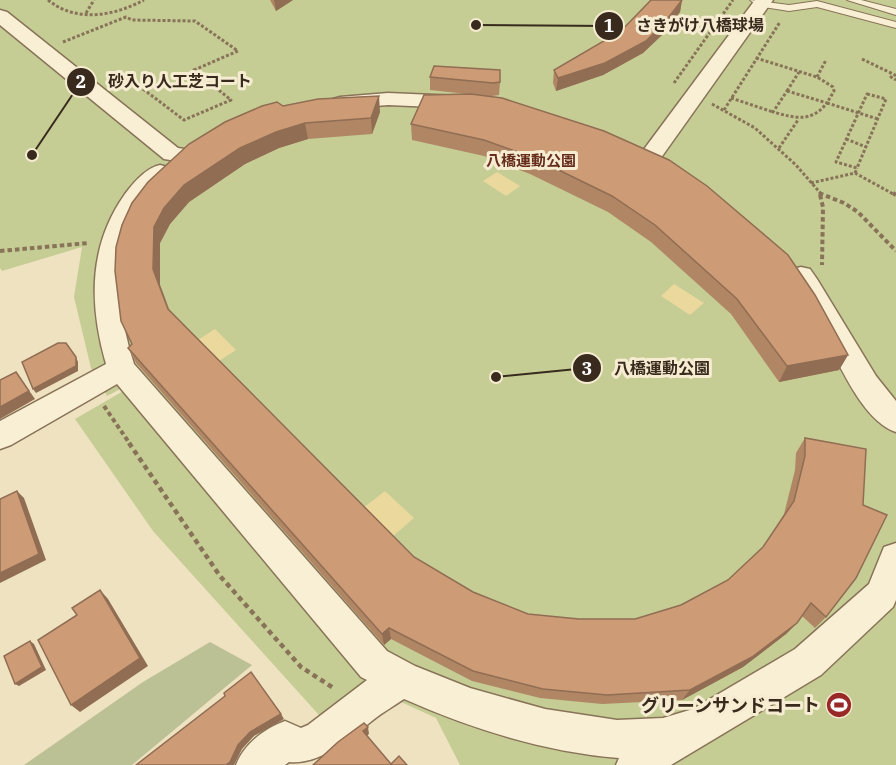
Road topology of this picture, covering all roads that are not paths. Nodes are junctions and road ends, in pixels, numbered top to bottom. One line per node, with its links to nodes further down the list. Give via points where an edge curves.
1 (851, 0): 4 (lane)
2 (760, 1): 3 (lane, via 789,8); 9 (street)
3 (810, 3): 6 (lane)
4 (896, 12)
5 (0, 16): 11 (street, via 172,154 192,150 149,181 124,214 111,241 106,300 112,344)
6 (896, 25)
7 (476, 103): 8 (street, via 388,99)
8 (325, 104)
9 (649, 157)
10 (788, 261): 12 (street, via 819,303 881,407)
11 (121, 369): 13 (street); 15 (street, via 374,664)
12 (896, 420)
13 (0, 436)
14 (896, 558): 16 (street, via 881,595 808,662)
15 (400, 680): 16 (street, via 510,719 595,736 650,739); 17 (street, via 319,741 300,747 285,740)
16 (706, 724): 18 (street)
17 (255, 765)
18 (635, 765)

